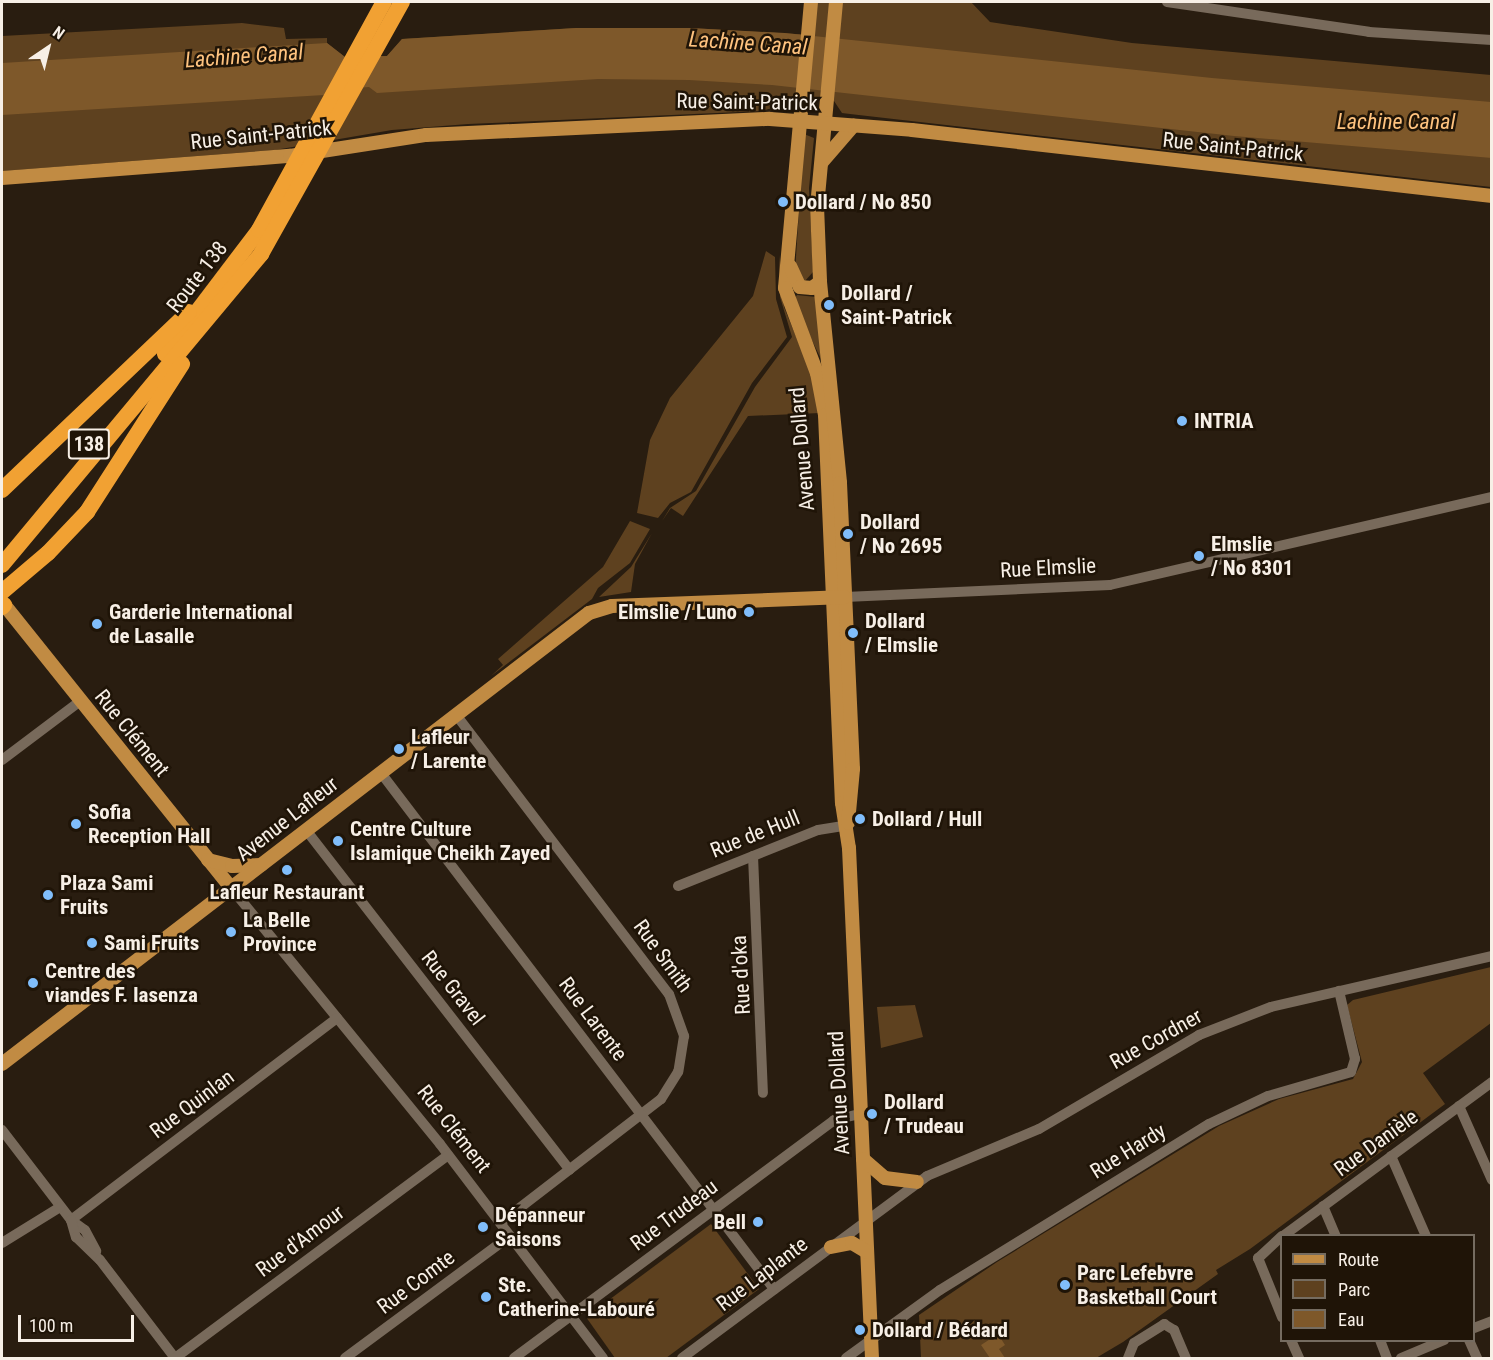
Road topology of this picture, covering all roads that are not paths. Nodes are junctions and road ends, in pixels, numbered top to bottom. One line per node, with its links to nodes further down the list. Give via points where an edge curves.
1 (384, 2): 18 (highway, Route 138 / 138)
2 (402, 2): 7 (highway)
3 (407, 2): 7 (highway, 138)
4 (836, 2): 10 (main road, Avenue Dollard)
5 (1167, 2): 8 (street, via 1369,32)
6 (810, 3): 9 (main road, Avenue Dollard)
7 (387, 29): 18 (highway, Route 138 / 138)
8 (1491, 40)
9 (801, 100): 11 (main road); 12 (main road, Avenue Dollard)
10 (825, 103): 13 (main road, Avenue Dollard); 14 (main road)
11 (770, 119): 12 (main road, Rue Saint-Patrick); 16 (main road, Rue Saint-Patrick, via 465,132 290,156)
12 (799, 122): 13 (main road, Rue Saint-Patrick); 19 (main road, Avenue Dollard)
13 (823, 124): 14 (main road, Rue Saint-Patrick); 15 (main road, Avenue Dollard)
14 (853, 126): 15 (main road, via 836,141); 17 (main road, Rue Saint-Patrick)
15 (819, 167): 20 (main road, Avenue Dollard)
16 (2, 178)
17 (1491, 196)
18 (279, 211): 21 (highway, Route 138 / 138)
19 (787, 256): 20 (main road, via 797,285 809,289); 26 (main road, Avenue Dollard, via 787,302 817,373 824,406)
20 (820, 282): 26 (main road, Avenue Dollard, via 837,428)
21 (224, 292): 22 (highway); 24 (highway, Route 138 / 138); 25 (highway, Route 138 / 138); 27 (highway, via 87,512)
22 (2, 490)
23 (1491, 497): 26 (street, Rue Elmslie, via 1102,586)
24 (2, 549)
25 (2, 565)
26 (839, 597): 28 (main road, Rue Elmslie); 33 (main road, Avenue Dollard, via 853,769)
27 (2, 602): 29 (main road, Rue Clément)
28 (598, 608): 30 (main road, Avenue Lafleur)
29 (79, 702): 31 (street); 36 (main road, Rue Clément)
30 (457, 716): 32 (main road, Avenue Lafleur); 48 (street, Rue Smith, via 674,1004 683,1030 680,1066 665,1094)
31 (2, 760)
32 (381, 773): 34 (main road, Avenue Lafleur); 48 (street, Rue Larente)
33 (848, 825): 35 (street, Rue de Hull, via 822,829); 47 (main road, Avenue Dollard)
34 (306, 830): 37 (main road, Avenue Lafleur); 53 (street, Rue Gravel)
35 (753, 856): 38 (street, Rue de Hull); 45 (street, Rue d'oka)
36 (208, 860): 37 (main road, via 232,866); 39 (main road, Rue Clément)
37 (261, 865): 39 (main road, Avenue Lafleur)
38 (678, 886)
39 (232, 889): 42 (street, Rue Clément, via 235,901 266,930); 43 (main road, Avenue Lafleur)
40 (1491, 956): 41 (street, Rue Cordner)
41 (1339, 991): 55 (street, Rue Cordner, via 1271,1007 1210,1030 1039,1129); 75 (street, Rue Hardy, via 1355,1059 1351,1072 1268,1096 1217,1120 940,1290)
42 (337, 1018): 50 (street, Rue Clément); 59 (street, Rue Quinlan)
43 (2, 1064)
44 (1491, 1082): 46 (street, Rue Danièle)
45 (763, 1093)
46 (1459, 1106): 51 (street, Rue Danièle); 54 (street)
47 (861, 1114): 52 (main road, Avenue Dollard); 58 (street, Rue Trudeau, via 838,1117)
48 (642, 1115): 53 (street, Rue Smith); 58 (street, Rue Larente)
49 (2, 1130): 57 (street)
50 (448, 1155): 61 (street, Rue Clément); 80 (street, Rue d'Amour)
51 (1391, 1156): 56 (street, Rue Danièle); 64 (street)
52 (863, 1159): 55 (main road, via 885,1178); 60 (main road, Avenue Dollard)
53 (570, 1170): 61 (street, Rue Smith)
54 (1491, 1180)
55 (917, 1182): 60 (street, Rue Cordner)
56 (1323, 1206): 62 (street, Rue Danièle); 63 (street)
57 (60, 1207): 59 (street); 67 (street)
58 (714, 1210): 70 (street, Rue Larente); 72 (street, Rue Trudeau)
59 (71, 1220): 80 (street, via 84,1230 100,1260)
60 (866, 1220): 68 (street, Rue Laplante); 69 (main road, Avenue Dollard)
61 (500, 1223): 65 (street, Rue Clément)
62 (1285, 1234)
63 (1335, 1234)
64 (1425, 1234)
65 (510, 1236): 72 (street, Rue Clément); 81 (street, Rue Comte)
66 (1280, 1238): 71 (street, Rue Danièle, via 1259,1254)
67 (2, 1243)
68 (831, 1247): 69 (main road, via 852,1243); 70 (street, Rue Laplante)
69 (867, 1252): 75 (main road, Avenue Dollard)
70 (774, 1289): 84 (street, Rue Laplante)
71 (1280, 1314)
72 (571, 1317): 82 (street, Rue Trudeau); 83 (street, Rue Clément)
73 (1491, 1321): 74 (street)
74 (1475, 1327)
75 (871, 1340): 85 (street); 86 (main road, Avenue Dollard)
76 (1291, 1342): 89 (street)
77 (1380, 1342): 90 (street)
78 (1442, 1342): 91 (street)
79 (1469, 1342): 92 (street)
80 (176, 1358)
81 (345, 1359)
82 (514, 1359)
83 (603, 1359)
84 (682, 1359)
85 (846, 1359)
86 (872, 1359)
87 (1128, 1359): 88 (street, via 1134,1343 1161,1324 1171,1327)
88 (1186, 1359)
89 (1299, 1359)
90 (1387, 1359)
91 (1401, 1359)
92 (1477, 1359)

